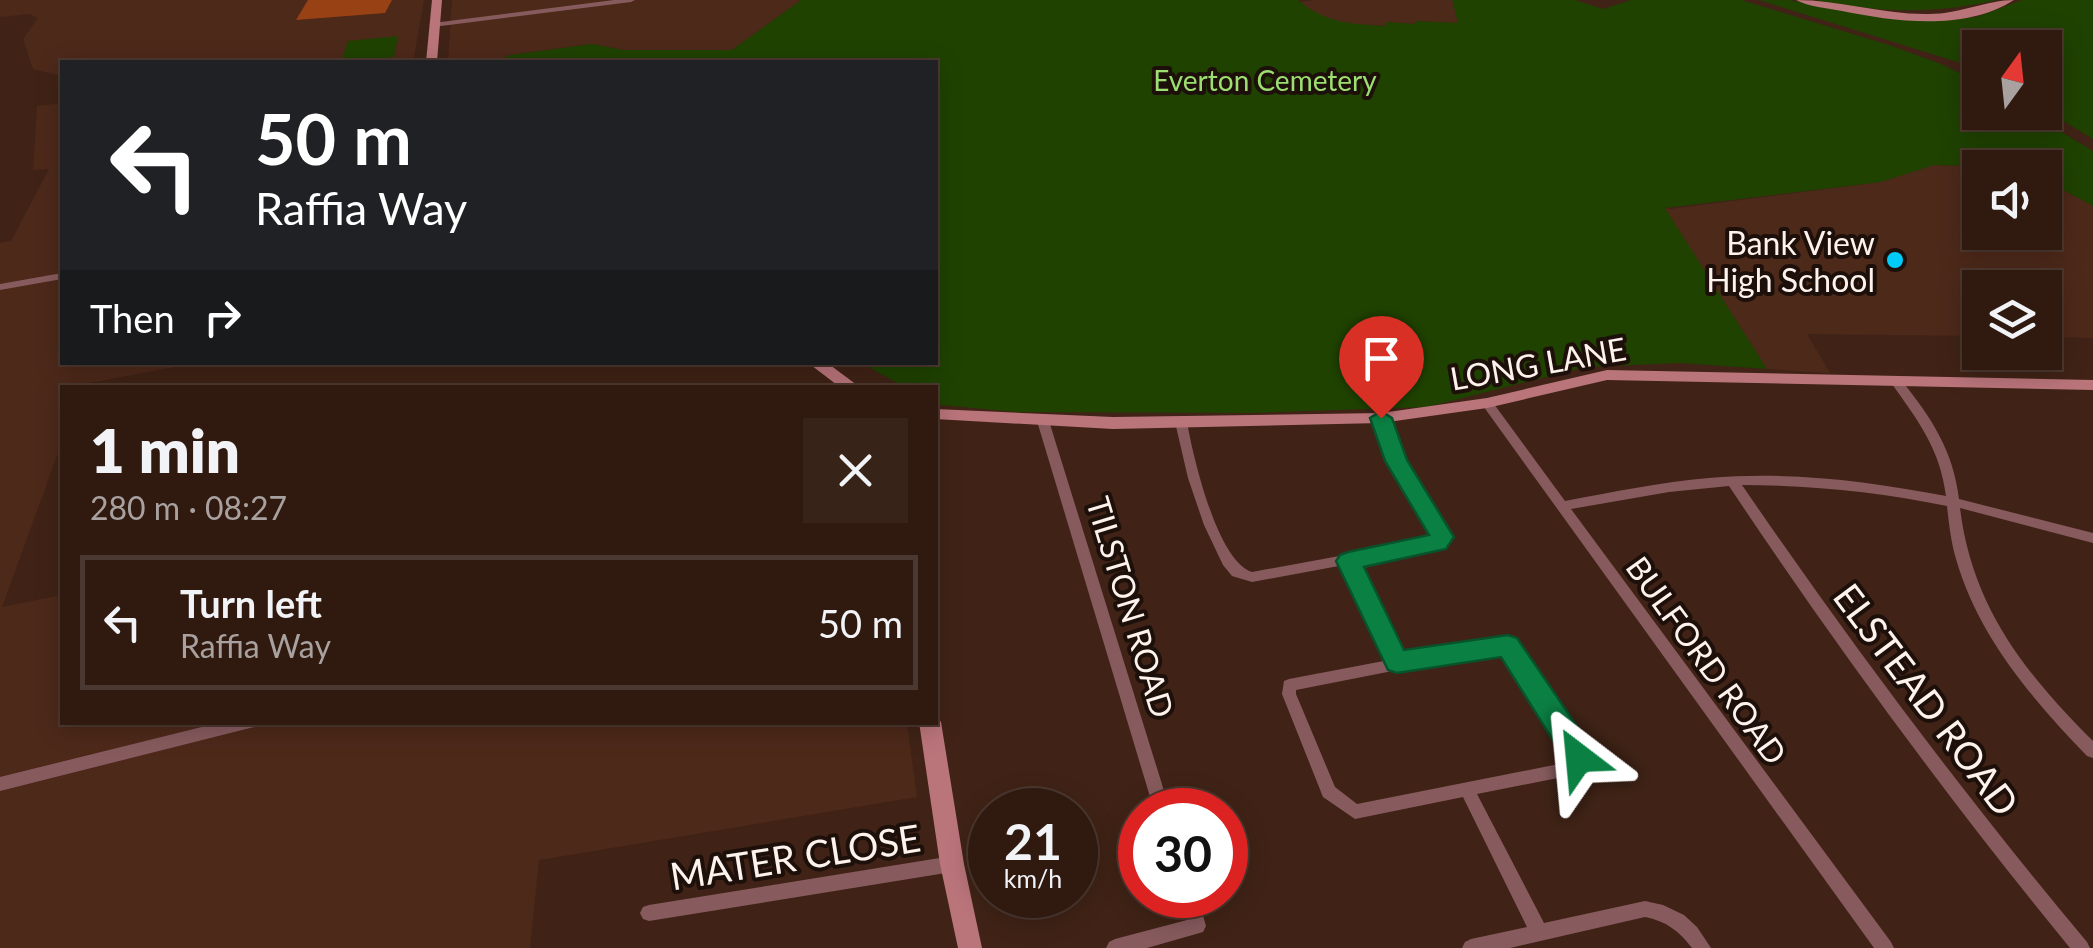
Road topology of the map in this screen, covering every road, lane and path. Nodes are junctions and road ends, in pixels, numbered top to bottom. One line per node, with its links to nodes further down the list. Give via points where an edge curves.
1 (437, 0): 5 (street)
2 (631, 0): 5 (street)
3 (1801, 0): 4 (street, via 1934,17)
4 (2010, 0)
5 (432, 25): 6 (street)
6 (432, 60)
7 (60, 276): 8 (street)
8 (0, 287)
9 (819, 365): 11 (street)
10 (1898, 384): 12 (street, LONG LANE); 13 (street, LONG LANE, via 1607,375); 19 (street, via 1934,436)
11 (849, 385)
12 (2093, 385)
13 (1487, 403): 15 (street, LONG LANE); 20 (street, BULFORD ROAD)
14 (938, 414): 16 (street, LONG LANE)
15 (1381, 418): 17 (street, LONG LANE); 22 (street, via 1396,461 1442,537)
16 (1043, 422): 17 (street, LONG LANE); 28 (street, TILSTON ROAD)
17 (1181, 422): 22 (street, via 1189,468 1239,573 1252,577)
18 (1732, 481): 19 (street, via 1810,481); 20 (street); 39 (street, ELSTEAD ROAD, via 1925,756)
19 (1952, 500): 21 (street); 26 (street, via 1963,563 1989,619 2047,702)
20 (1560, 506): 38 (street, BULFORD ROAD)
21 (2093, 538)
22 (1348, 561): 23 (street)
23 (1397, 662): 29 (street, via 1508,645 1576,747 1579,758 1563,770); 29 (street, via 1289,684 1330,792 1355,812)
24 (238, 725): 27 (street)
25 (930, 725): 30 (street)
26 (2093, 751)
27 (0, 784)
28 (1155, 788)
29 (1467, 790): 33 (street)
30 (952, 864): 31 (street, MATER CLOSE); 35 (street)
31 (649, 913)
32 (1195, 918): 34 (street, via 1197,926)
33 (1538, 930): 36 (street); 37 (street, via 1645,909 1666,911)
34 (1121, 947)
35 (970, 948)
36 (1471, 948)
37 (1702, 948)
38 (1885, 948)
39 (2081, 948)

